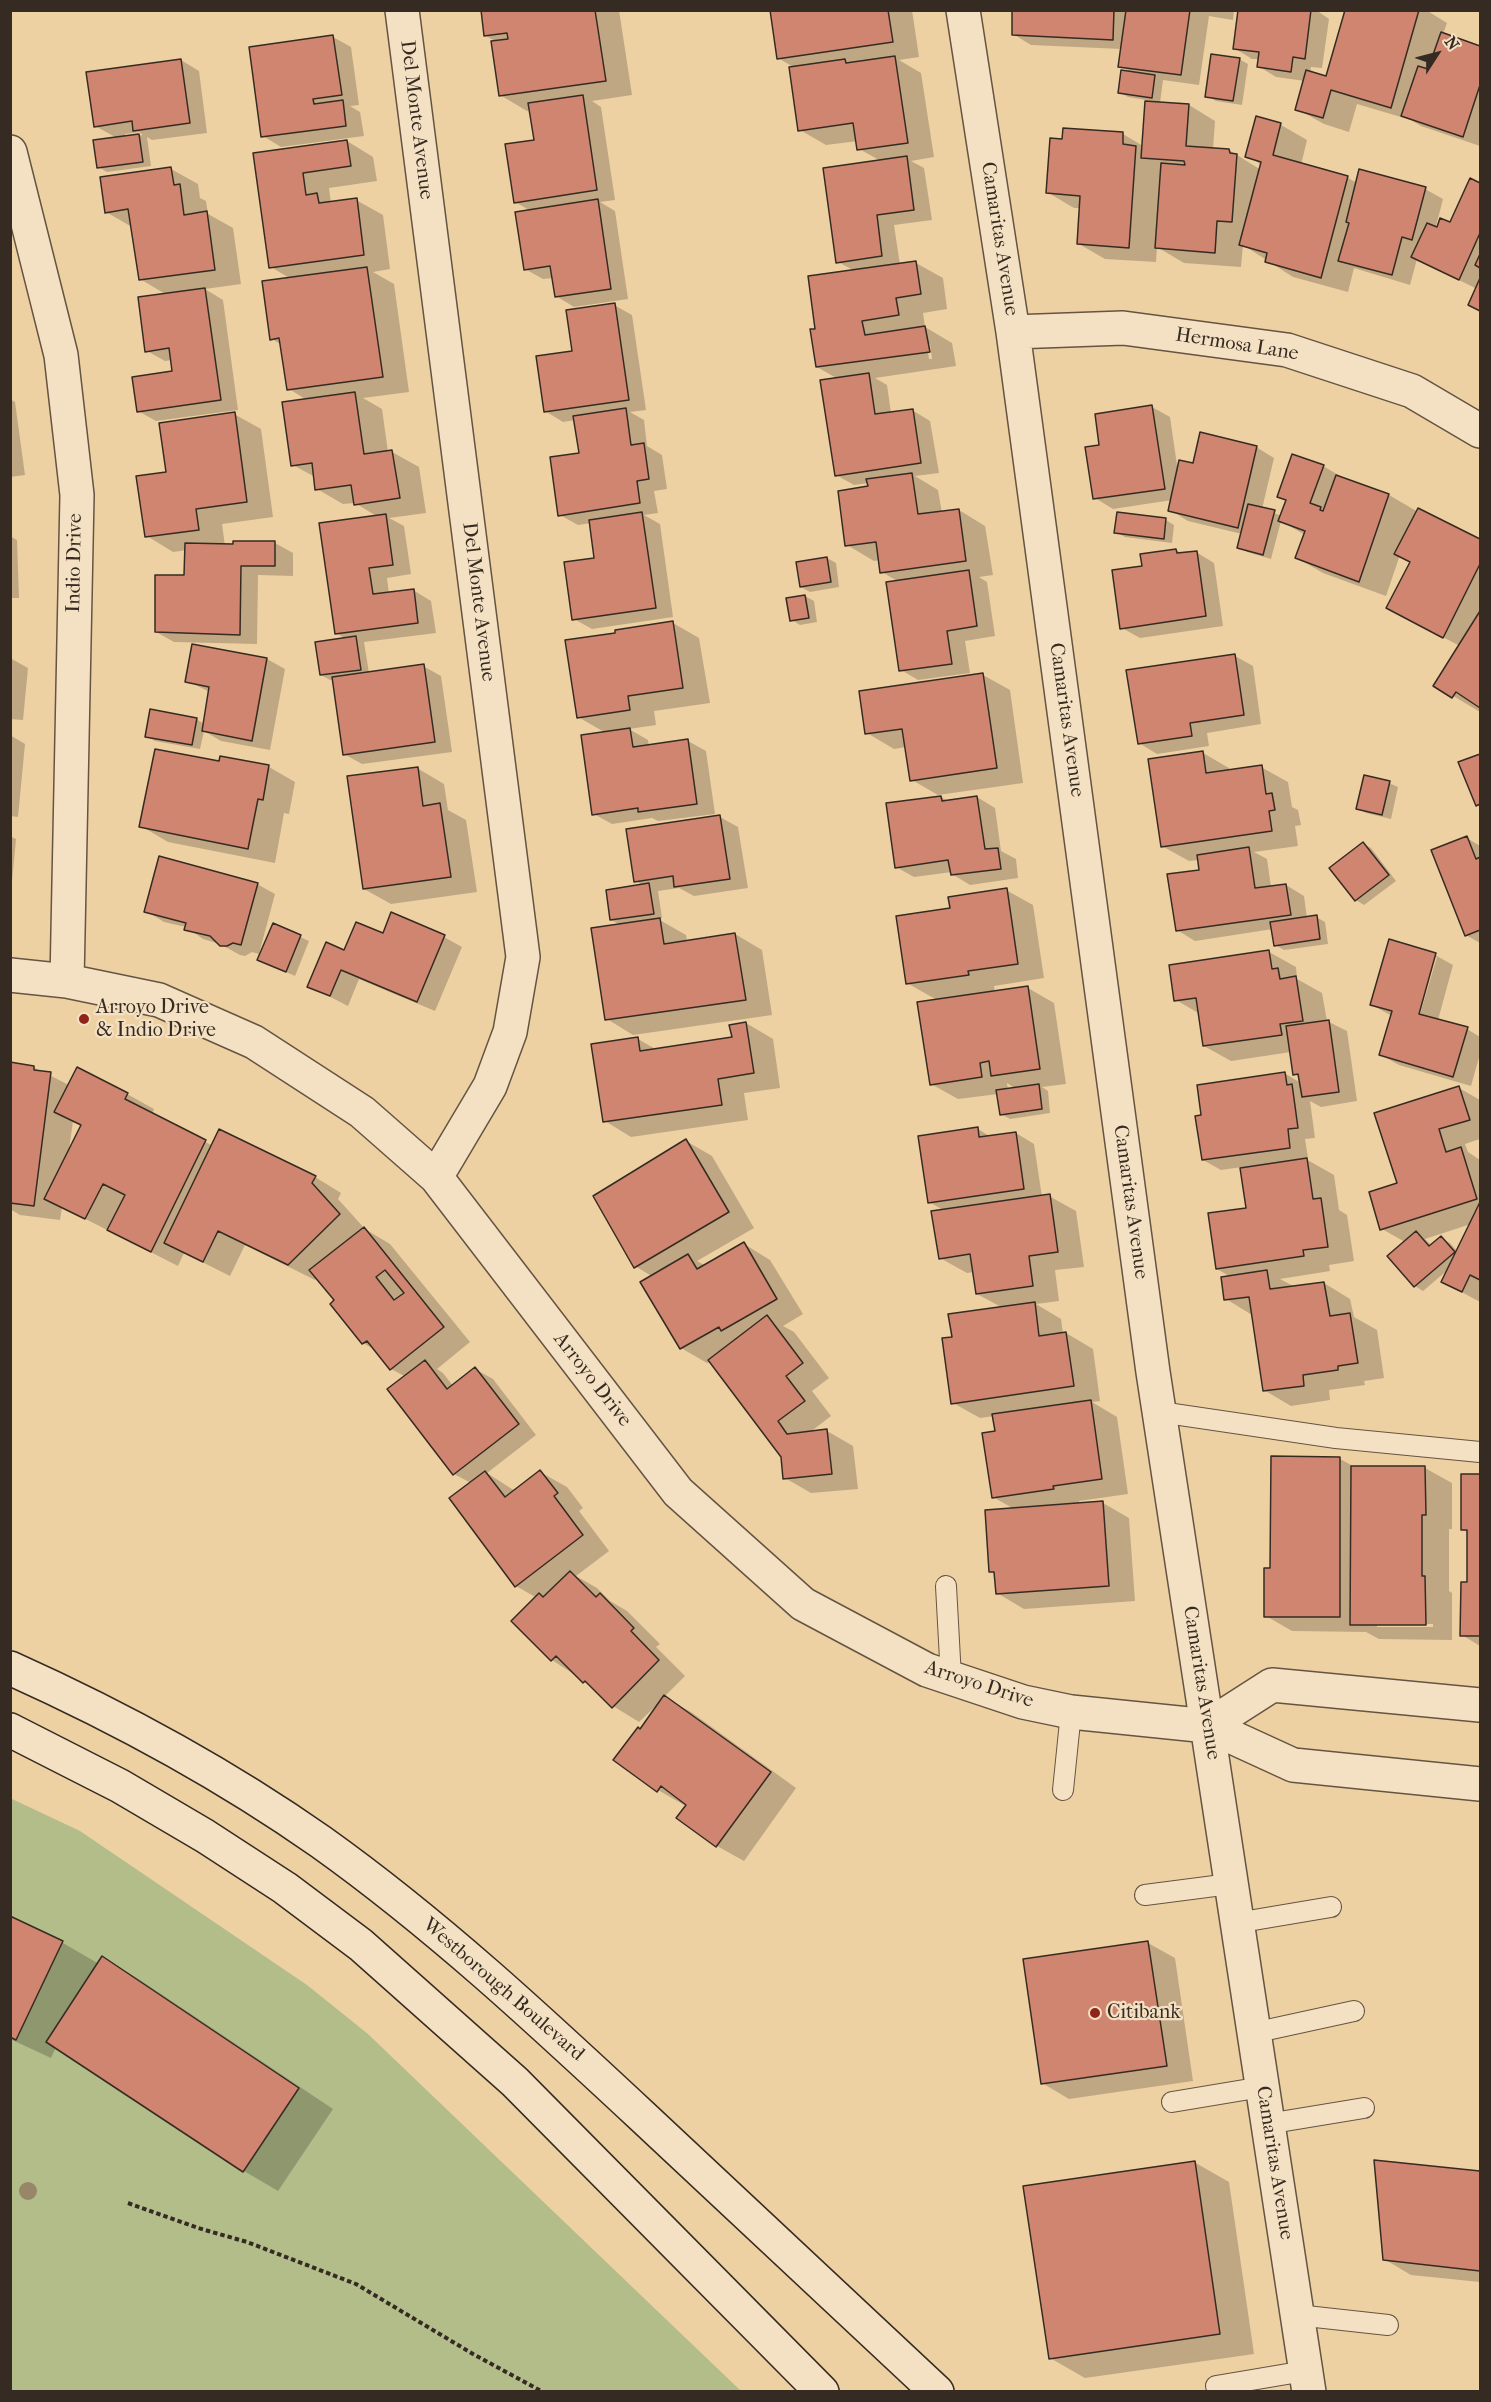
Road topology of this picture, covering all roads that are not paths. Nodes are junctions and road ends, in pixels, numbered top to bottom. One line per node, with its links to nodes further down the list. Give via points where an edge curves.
1 (402, 10): 8 (street, Del Monte Avenue, via 523,957 510,1032 490,1086)
2 (963, 10): 4 (street, Camaritas Avenue)
3 (10, 152): 7 (street, Indio Drive, via 61,355 77,495)
4 (1013, 332): 5 (street, Hermosa Lane, via 1123,328 1287,350 1412,391); 9 (street, Camaritas Avenue)
5 (1480, 431)
6 (10, 975): 7 (street, Arroyo Drive)
7 (66, 981): 8 (street, Arroyo Drive, via 159,1000 254,1042 362,1112)
8 (436, 1177): 13 (street, Arroyo Drive, via 678,1492 802,1604 927,1670)
9 (1160, 1412): 10 (lane, via 1336,1438); 16 (street, Camaritas Avenue)
10 (1480, 1452)
11 (946, 1586): 13 (lane)
12 (10, 1668): 35 (street, Westborough Boulevard, via 147,1734 238,1787 402,1902 482,1968)
13 (951, 1678): 15 (street, Arroyo Drive, via 1023,1702)
14 (1480, 1706): 16 (street, via 1272,1685)
15 (1071, 1712): 16 (street, Arroyo Drive); 19 (lane)
16 (1208, 1726): 18 (street, Arroyo Drive, via 1293,1765); 20 (street, Camaritas Avenue)
17 (10, 1730): 34 (street, via 120,1786 205,1836 285,1888 361,1945 515,2082)
18 (1480, 1784)
19 (1063, 1790)
20 (1230, 1884): 21 (lane); 23 (street, Camaritas Avenue)
21 (1145, 1895)
22 (1331, 1907): 23 (lane)
23 (1236, 1923): 25 (street, Camaritas Avenue)
24 (1354, 2011): 25 (lane)
25 (1253, 2033): 26 (street, Camaritas Avenue)
26 (1262, 2087): 27 (lane); 29 (street, Camaritas Avenue)
27 (1172, 2102)
28 (1364, 2108): 29 (lane)
29 (1268, 2124): 30 (street, Camaritas Avenue)
30 (1297, 2315): 31 (lane); 32 (street, Camaritas Avenue)
31 (1388, 2325)
32 (1307, 2381): 33 (lane)
33 (1216, 2386)
34 (822, 2391)
35 (937, 2391)

